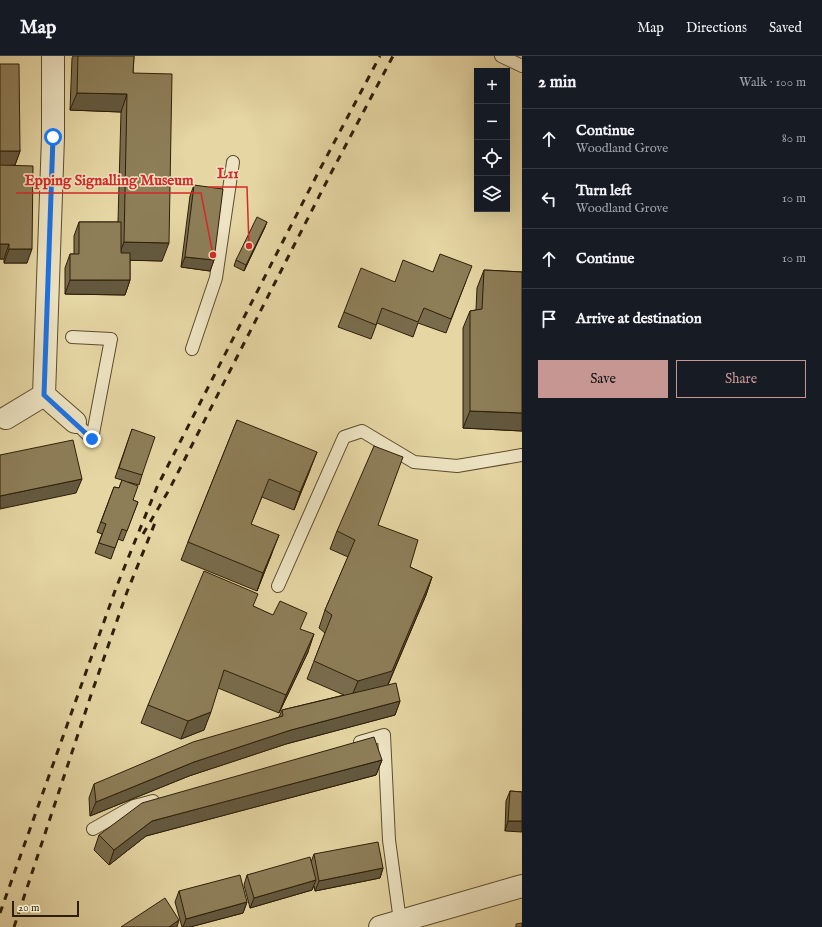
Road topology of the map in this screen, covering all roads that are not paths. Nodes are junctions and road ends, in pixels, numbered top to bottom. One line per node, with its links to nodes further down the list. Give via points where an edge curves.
1 (53, 56): 7 (street, via 53,153)
2 (501, 56): 3 (lane)
3 (522, 66)
4 (233, 162): 6 (lane, via 216,278)
5 (72, 337): 9 (lane, via 111,339 92,439)
6 (192, 349)
7 (44, 395): 8 (street); 9 (street)
8 (3, 420)
9 (75, 422)
10 (522, 456): 11 (lane, via 457,466 414,462 362,431 344,437)
11 (278, 586)
12 (346, 746): 17 (lane, via 384,735)
13 (164, 798): 14 (lane, via 134,806)
14 (93, 829)
15 (522, 886): 16 (street)
16 (430, 920): 17 (street)
17 (390, 924)

